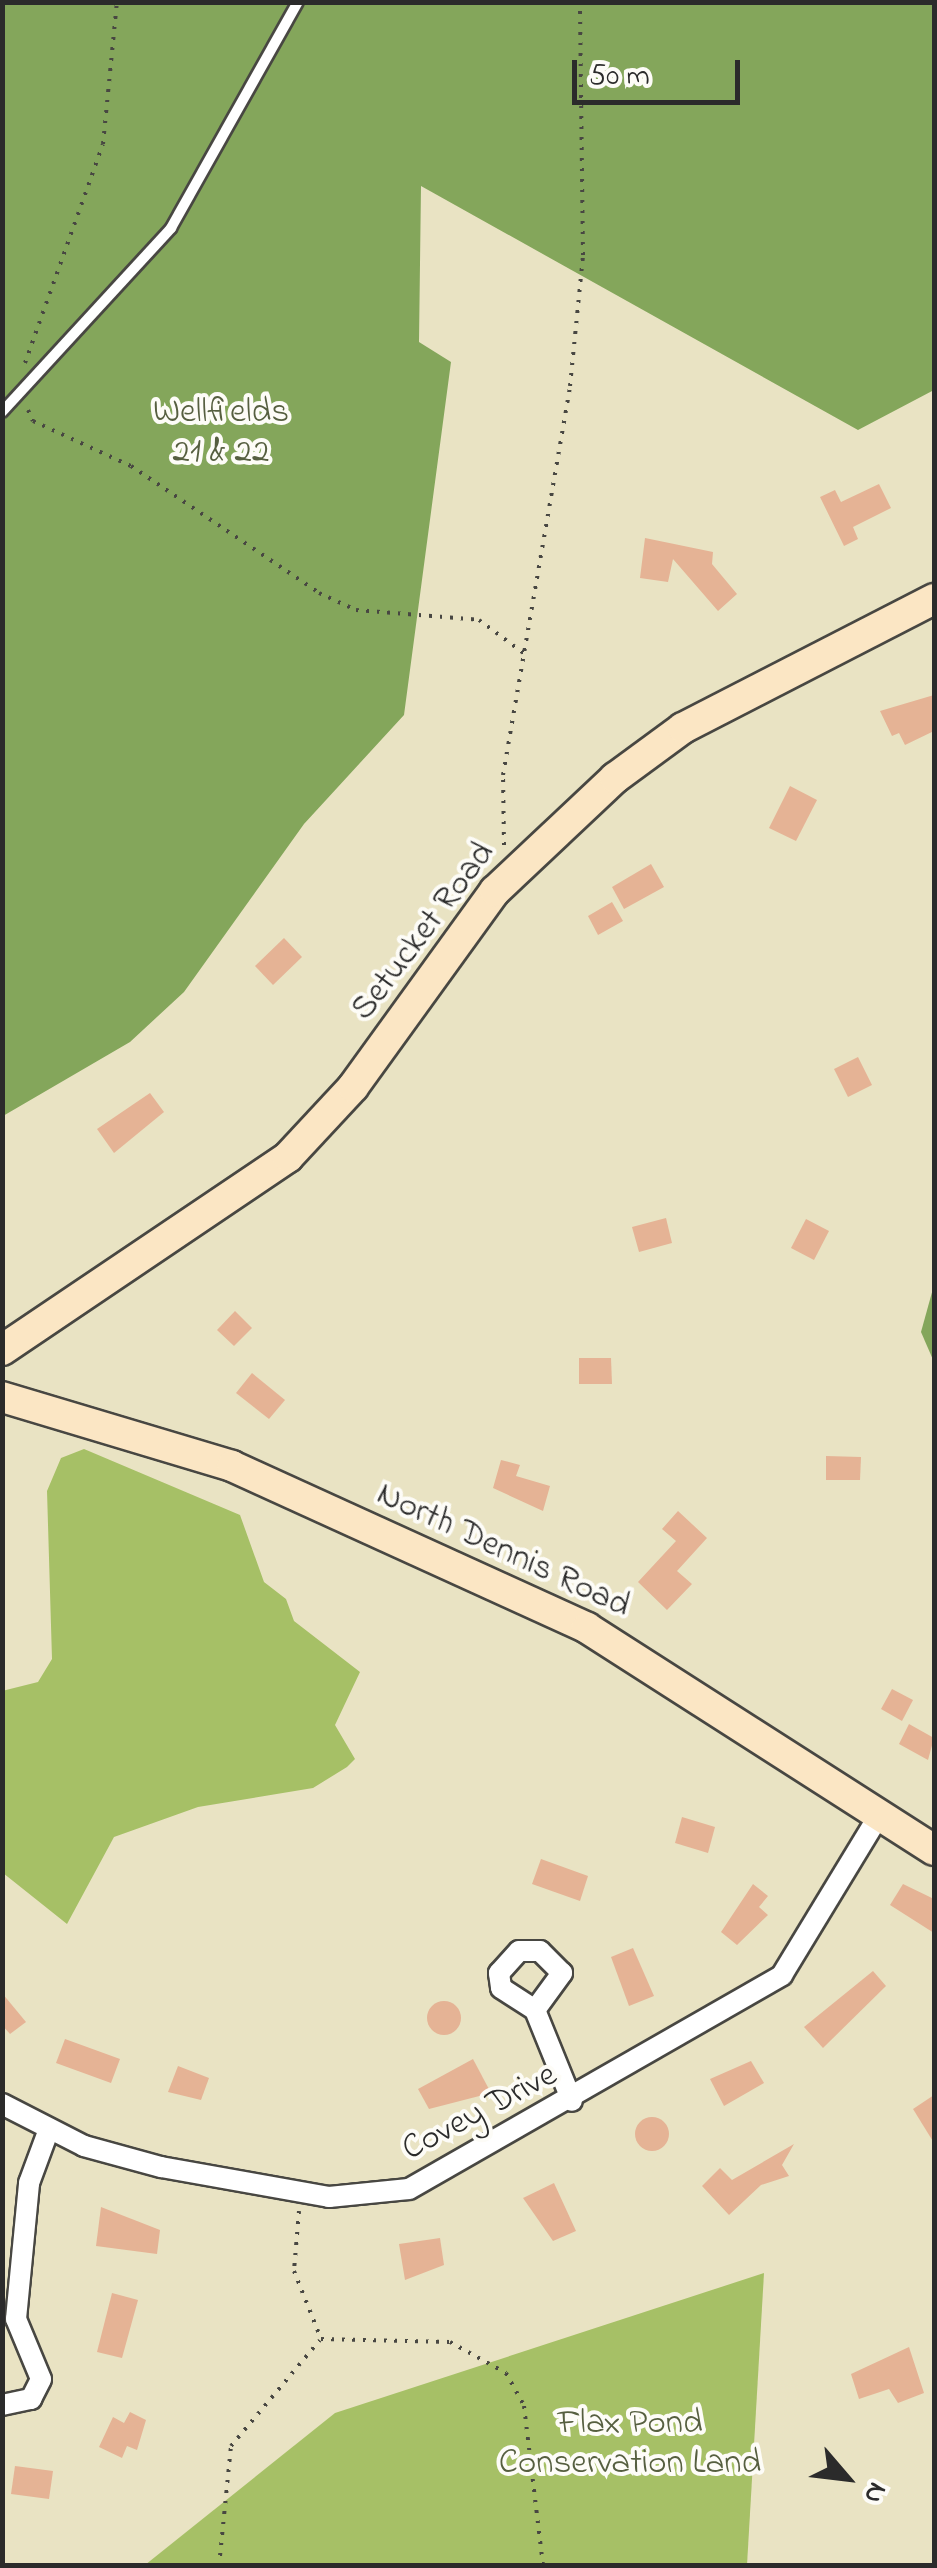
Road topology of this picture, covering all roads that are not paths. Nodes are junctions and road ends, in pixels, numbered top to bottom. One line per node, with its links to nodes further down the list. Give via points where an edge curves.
1 (298, 2): 2 (lane, via 171,228)
2 (2, 412)
3 (934, 600): 4 (main road, Setucket Road, via 684,728 512,873 360,1078 288,1157)
4 (2, 1350)
5 (2, 1398): 6 (main road, North Dennis Road, via 232,1466 586,1628)
6 (880, 1814): 7 (main road, North Dennis Road); 9 (street, Covey Drive, via 782,1976)
7 (934, 1850)
8 (535, 2010): 9 (street)
9 (572, 2101): 11 (street, Covey Drive, via 409,2189 302,2193 116,2158)
10 (2, 2104): 11 (street, Covey Drive)
11 (49, 2129): 12 (street, via 29,2183)
12 (9, 2337): 13 (street, via 42,2379 30,2399)
13 (2, 2405)

